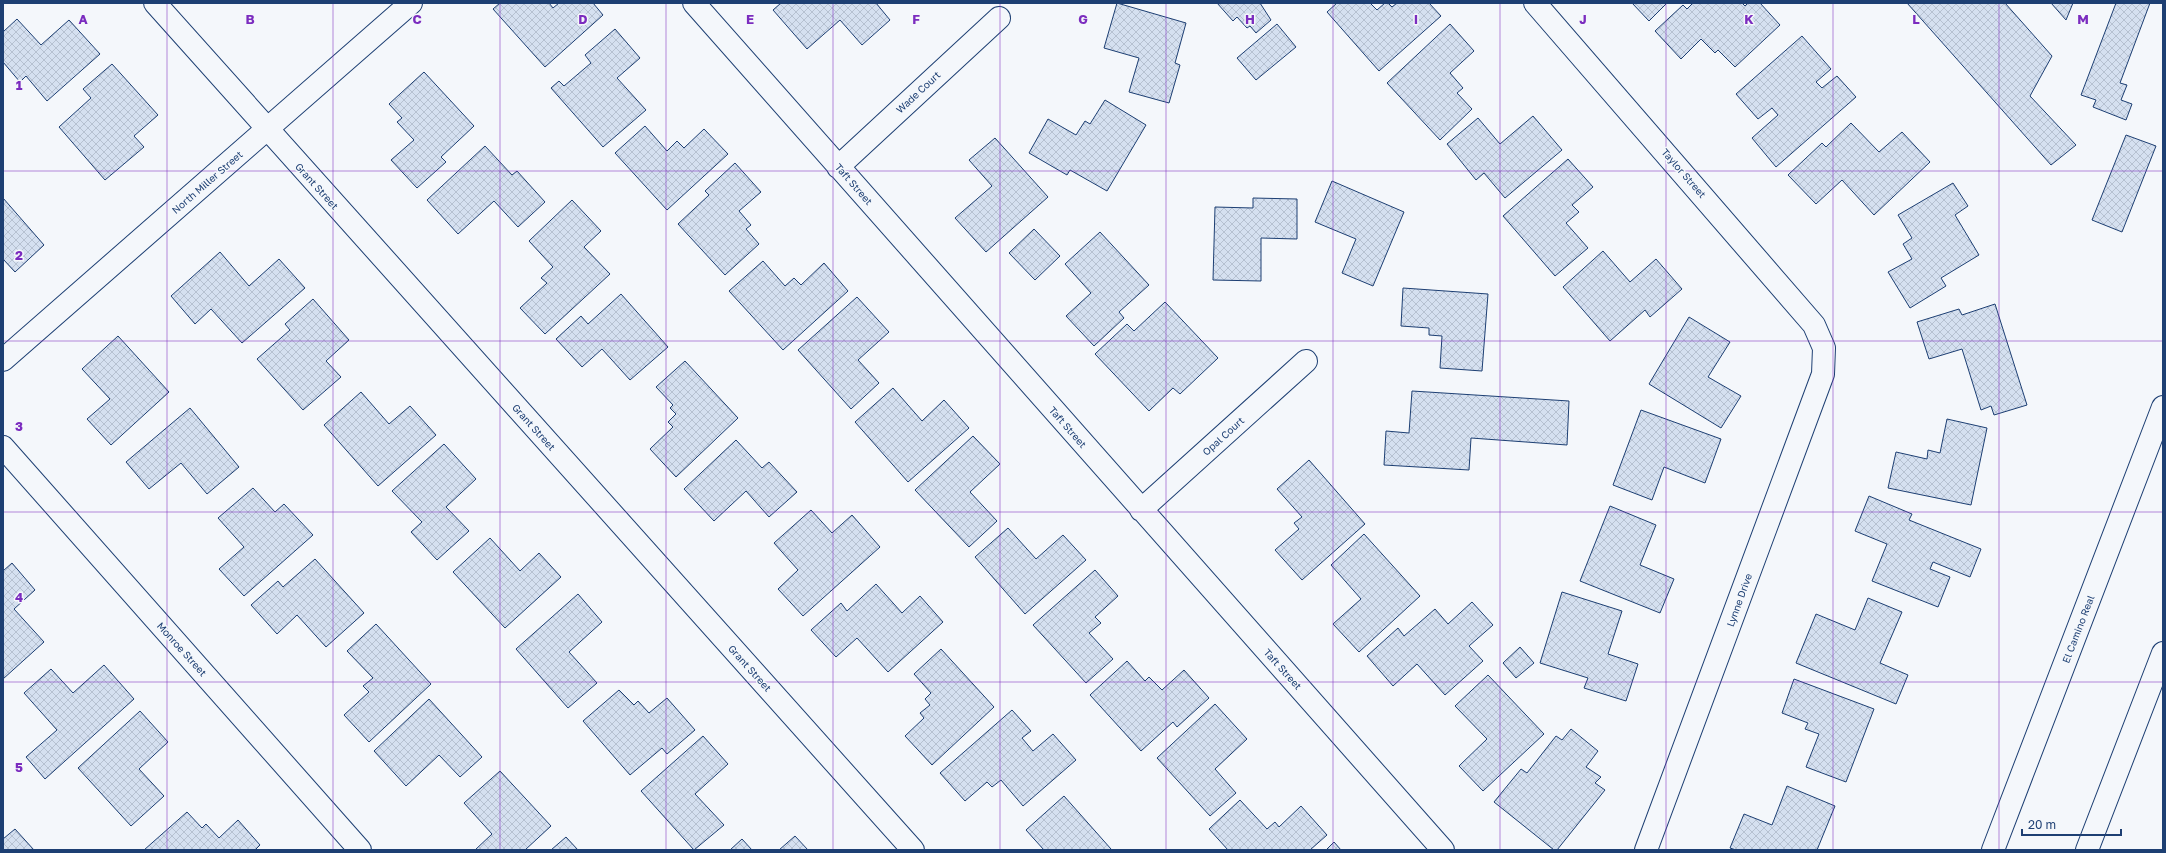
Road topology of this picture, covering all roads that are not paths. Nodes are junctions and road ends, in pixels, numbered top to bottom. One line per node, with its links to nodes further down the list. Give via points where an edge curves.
1 (155, 3): 6 (main road, Grant Street)
2 (412, 3): 6 (main road, North Miller Street)
3 (694, 3): 7 (main road, Taft Street)
4 (1535, 3): 8 (main road, Taylor Street, via 1814,325)
5 (999, 18): 7 (main road, Wade Court)
6 (267, 130): 9 (main road, North Miller Street); 16 (main road, Grant Street)
7 (838, 167): 13 (main road, Taft Street)
8 (1824, 348): 18 (main road, Lynne Drive, via 1822,374)
9 (3, 360)
10 (1306, 361): 13 (main road, Opal Court)
11 (2163, 407): 19 (main road, El Camino Real)
12 (3, 447): 15 (main road, Monroe Street)
13 (1141, 510): 17 (main road, Taft Street)
14 (2163, 653): 20 (main road)
15 (360, 850)
16 (912, 850)
17 (1443, 850)
18 (1646, 850)
19 (1993, 850)
20 (2087, 850)

